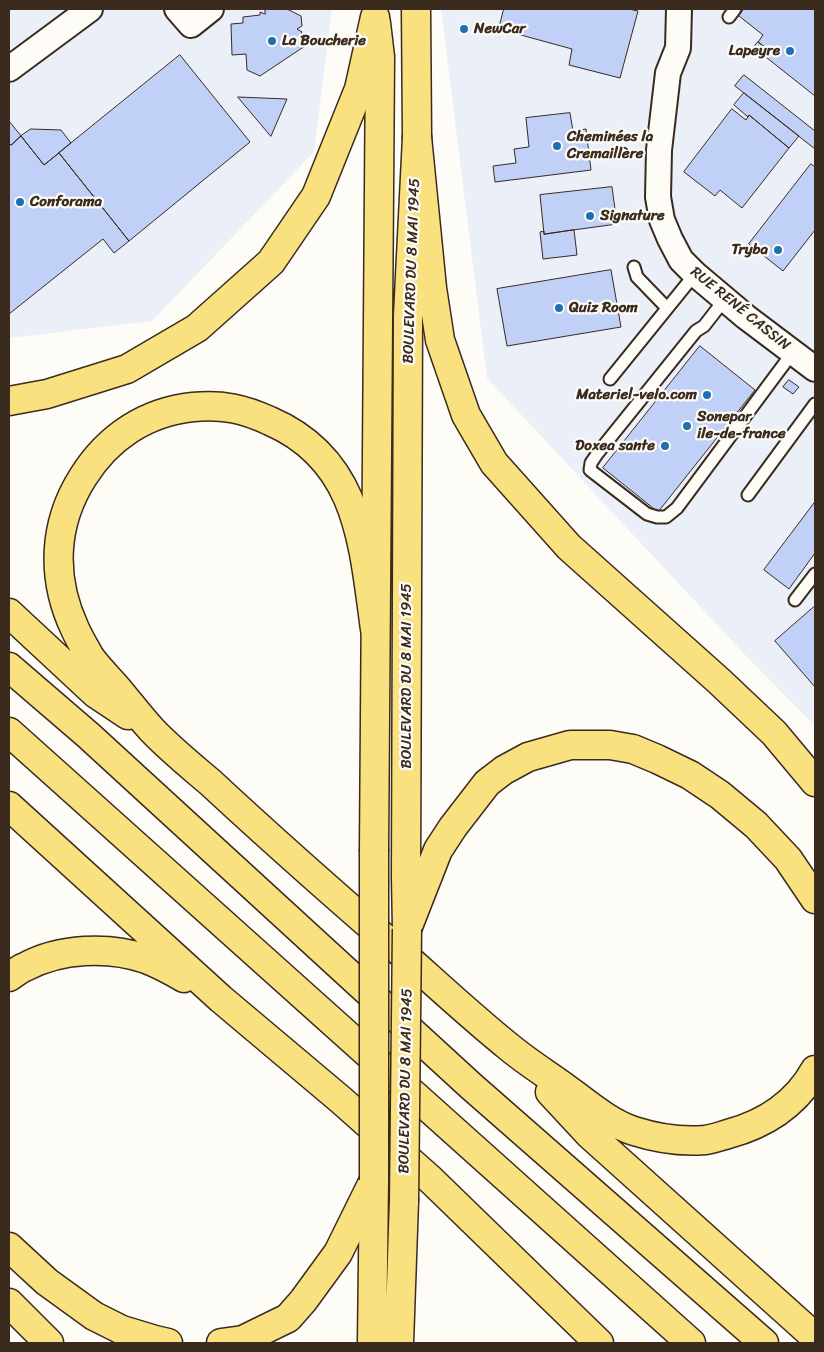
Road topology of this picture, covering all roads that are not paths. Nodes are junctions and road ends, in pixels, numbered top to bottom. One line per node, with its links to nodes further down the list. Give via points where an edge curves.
1 (90, 9): 8 (street)
2 (177, 9): 3 (street, via 191,25)
3 (211, 9)
4 (416, 9): 7 (main road, BOULEVARD DU 8 MAI 1945)
5 (679, 9): 11 (street, RUE RENÉ CASSIN, via 678,48 668,73 659,150 658,198 670,239 681,260)
6 (376, 22): 7 (main road); 17 (main road, via 359,89 316,196 271,262 197,328 127,369 47,394); 23 (main road, BOULEVARD DU 8 MAI 1945, via 380,57)
7 (416, 42): 9 (main road, BOULEVARD DU 8 MAI 1945)
8 (9, 69)
9 (417, 137): 27 (main road, via 440,340 466,415 494,463 569,547 774,733); 30 (main road, BOULEVARD DU 8 MAI 1945, via 408,316)
10 (634, 267): 13 (lane, via 637,276)
11 (695, 274): 12 (street, RUE RENÉ CASSIN); 13 (lane)
12 (725, 299): 14 (street, RUE RENÉ CASSIN); 14 (lane, via 603,447 591,463 590,470 647,514 666,517 677,508)
13 (667, 308): 16 (lane)
14 (793, 352): 15 (street, RUE RENÉ CASSIN)
15 (815, 369)
16 (610, 379)
17 (9, 401)
18 (815, 404): 19 (lane)
19 (748, 495)
20 (815, 574): 21 (lane)
21 (795, 600)
22 (9, 614): 25 (main road, via 96,694)
23 (375, 629): 25 (main road, via 364,544 349,498 326,460 280,425 250,412 220,406 162,412 114,439 93,460 66,509 59,539 58,565 63,598 91,658); 35 (main road, BOULEVARD DU 8 MAI 1945, bridge)
24 (9, 667): 46 (main road, via 88,735 471,1086)
25 (153, 730): 33 (main road)
26 (9, 732): 45 (main road)
27 (815, 782)
28 (9, 806): 32 (main road)
29 (815, 899): 30 (main road, via 788,859 756,825 690,775 633,749 610,745 570,745 528,757 487,783 438,850)
30 (407, 929): 43 (main road, BOULEVARD DU 8 MAI 1945, bridge)
31 (9, 977): 32 (main road, via 44,959 79,951 102,950 163,966)
32 (220, 999): 44 (main road, via 430,1179)
33 (510, 1049): 34 (main road, via 609,1119 632,1130 684,1140 708,1140 756,1125 778,1112 798,1094); 38 (main road, via 589,1134)
34 (815, 1070)
35 (374, 1180): 41 (main road, via 338,1253 288,1318 243,1340); 42 (main road, BOULEVARD DU 8 MAI 1945)
36 (9, 1247): 40 (main road, via 47,1282 94,1316 122,1330)
37 (9, 1303): 39 (main road)
38 (815, 1337)
39 (49, 1343)
40 (168, 1343)
41 (222, 1343)
42 (372, 1343)
43 (399, 1343)
44 (599, 1343)
45 (691, 1343)
46 (764, 1343)

